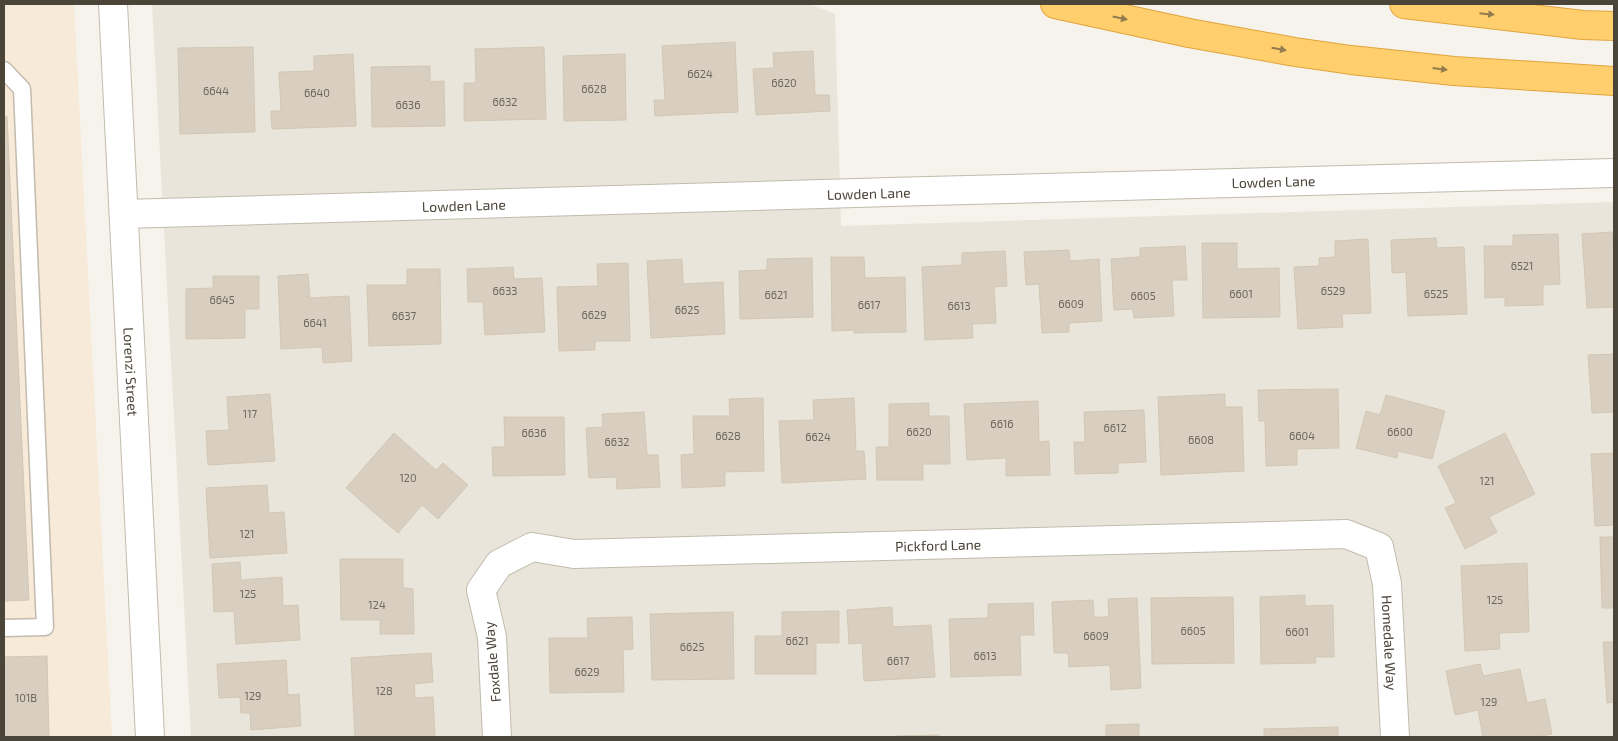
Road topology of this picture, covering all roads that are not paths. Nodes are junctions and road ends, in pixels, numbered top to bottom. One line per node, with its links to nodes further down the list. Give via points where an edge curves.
1 (113, 4): 8 (street, Lorenzi Street)
2 (1055, 4): 6 (highway, one-way to 6, via 1189,33 1352,60)
3 (1404, 4): 4 (highway, one-way to 4)
4 (1614, 26)
5 (4, 70): 11 (lane, via 22,89 46,627)
6 (1614, 81)
7 (1614, 173): 8 (street, Lowden Lane)
8 (124, 214): 12 (street, Lorenzi Street)
9 (1379, 547): 10 (street, Pickford Lane, via 1346,534 574,554 532,547); 14 (street, Homedale Way, via 1388,584)
10 (499, 564): 13 (street, Foxdale Way, via 481,590 492,637)
11 (4, 628)
12 (150, 737)
13 (498, 737)
14 (1395, 737)

